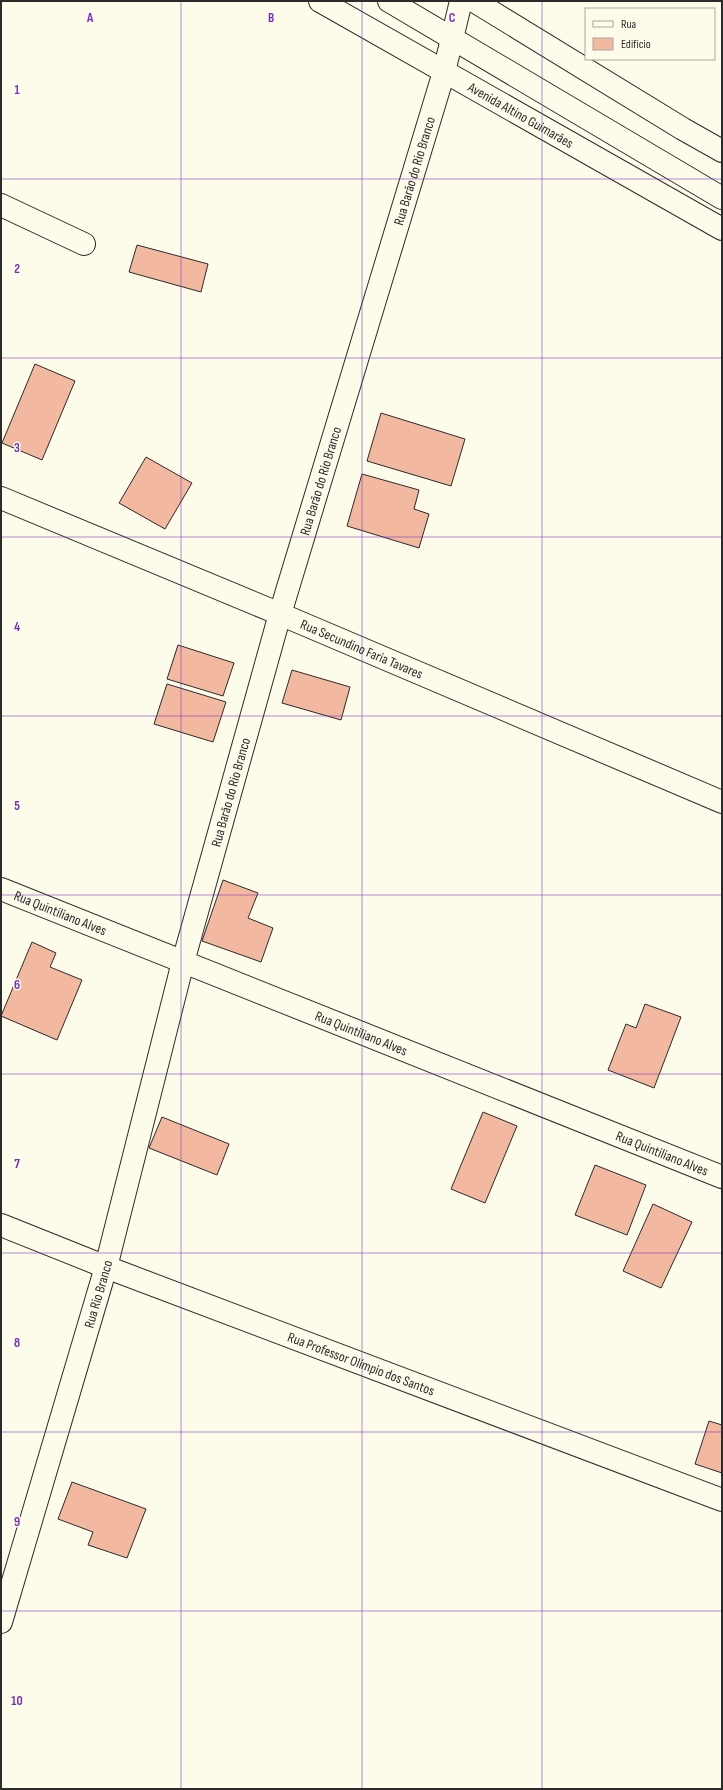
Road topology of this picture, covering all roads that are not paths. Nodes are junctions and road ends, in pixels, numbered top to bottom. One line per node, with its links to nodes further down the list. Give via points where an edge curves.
1 (320, 1): 6 (street, Avenida Altino Guimarães)
2 (389, 1): 5 (street)
3 (461, 1): 5 (street, Rua Barão do Rio Branco)
4 (474, 1): 7 (street)
5 (452, 36): 6 (street, Rua Barão do Rio Branco); 8 (street)
6 (444, 72): 10 (street, Avenida Altino Guimarães); 13 (street, Rua Barão do Rio Branco)
7 (722, 151)
8 (722, 198)
9 (1, 205): 11 (street)
10 (722, 230)
11 (84, 244)
12 (1, 498): 13 (street, Rua Secundino Faria Tavares)
13 (280, 614): 14 (street, Rua Secundino Faria Tavares); 16 (street, Rua Barão do Rio Branco)
14 (722, 802)
15 (1, 889): 16 (street, Rua Quintiliano Alves)
16 (183, 962): 17 (street, Rua Quintiliano Alves); 19 (street, Rua Rio Branco)
17 (722, 1177)
18 (1, 1225): 19 (street, Rua Professor Olímpio dos Santos)
19 (106, 1267): 20 (street, Rua Professor Olímpio dos Santos); 21 (street, Rua Rio Branco)
20 (722, 1500)
21 (1, 1622)

